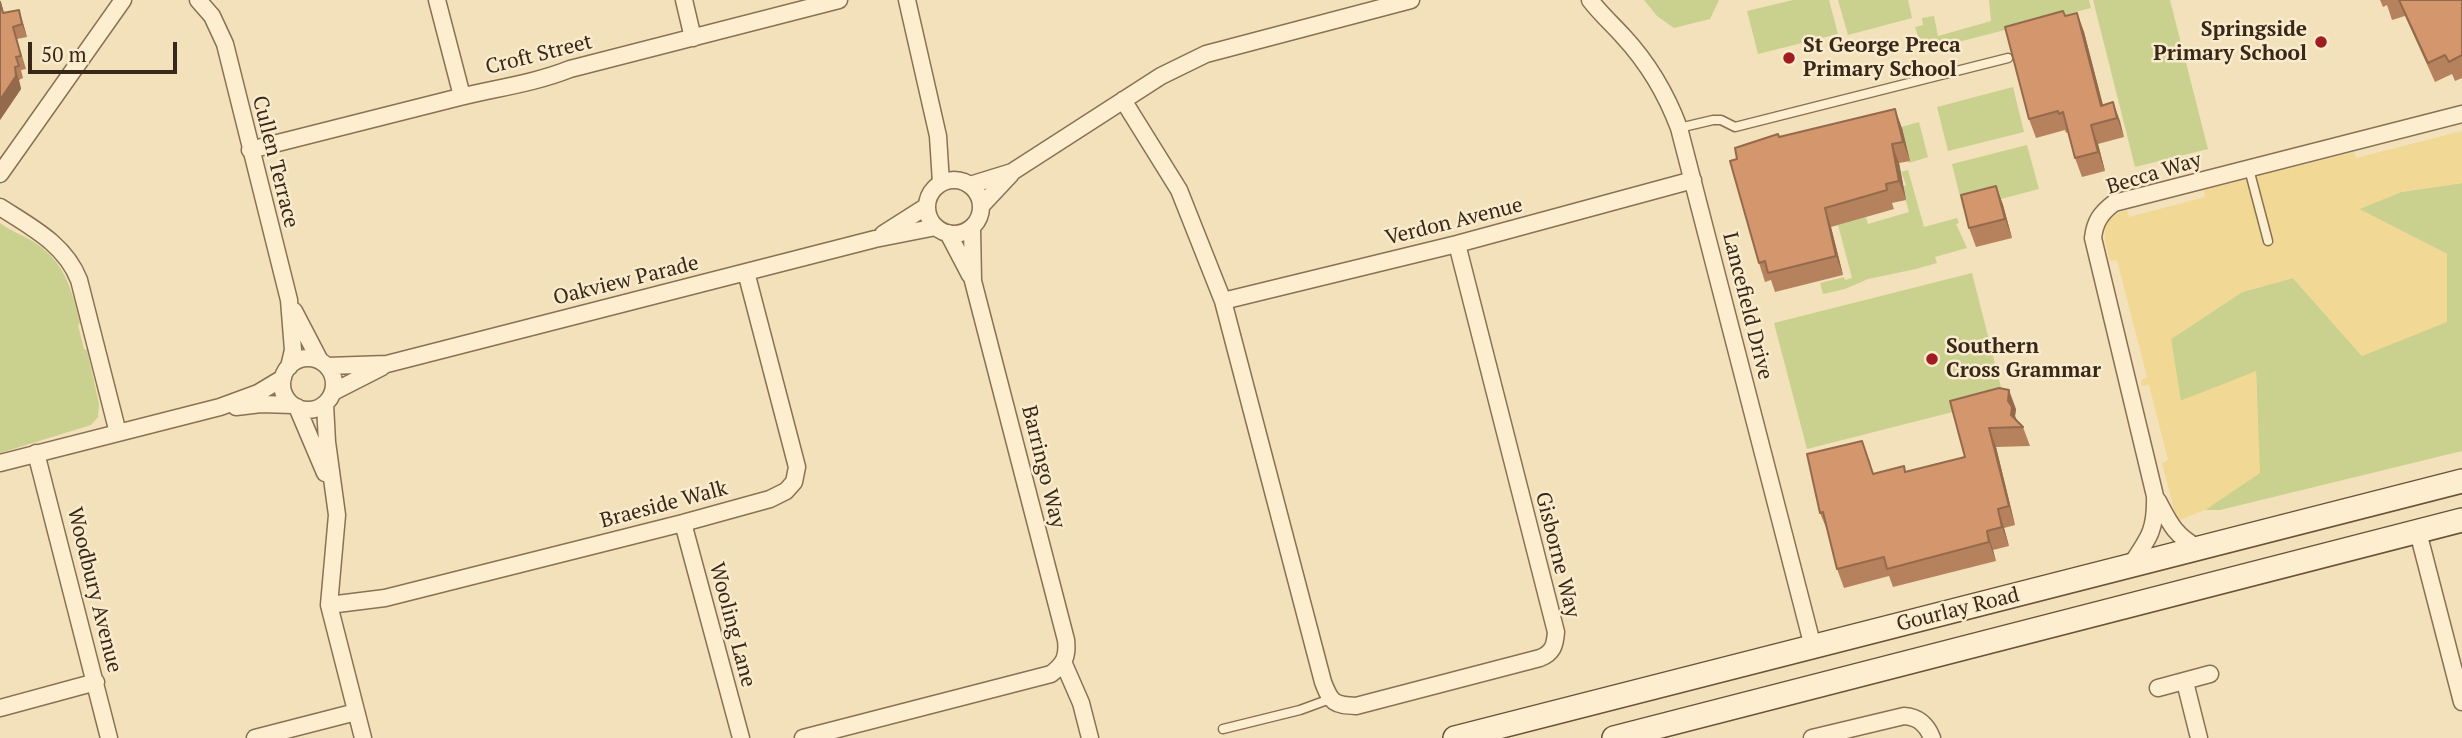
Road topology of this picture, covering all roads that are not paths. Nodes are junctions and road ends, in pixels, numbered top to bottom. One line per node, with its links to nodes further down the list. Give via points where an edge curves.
1 (123, 0): 19 (street)
2 (198, 0): 16 (street, Cullen Terrace, via 212,16 225,44)
3 (437, 0): 11 (street)
4 (684, 0): 9 (street)
5 (839, 0): 9 (street, Croft Street)
6 (907, 0): 15 (street)
7 (1411, 0): 12 (street, via 1206,54)
8 (1590, 0): 14 (street, Lancefield Drive, via 1658,80)
9 (693, 38): 11 (street, Croft Street)
10 (2008, 58): 14 (lane, via 1735,127 1713,120)
11 (462, 96): 16 (street, Croft Street)
12 (1123, 100): 18 (street); 34 (street, via 1179,190)
13 (2462, 114): 17 (street, Becca Way)
14 (1679, 128): 20 (street, Lancefield Drive)
15 (938, 136): 21 (street); 22 (street)
16 (250, 150): 33 (street, Cullen Terrace)
17 (2249, 169): 29 (lane); 46 (street, Becca Way, via 2114,203 2094,227)
18 (1012, 172): 22 (street); 24 (street)
19 (0, 174)
20 (1693, 180): 30 (street, Verdon Avenue); 53 (street, Lancefield Drive)
21 (942, 183): 22 (street); 23 (street, via 931,193)
22 (964, 183): 24 (street, via 980,198)
23 (927, 206): 27 (street, via 931,221); 28 (street, Oakview Parade)
24 (981, 206): 26 (street)
25 (0, 207): 41 (street, via 53,243 73,264)
26 (972, 228): 27 (street, via 957,234); 32 (street, Barringo Way)
27 (942, 230): 28 (street, Oakview Parade); 32 (street, Barringo Way)
28 (876, 239): 31 (street, Oakview Parade)
29 (2268, 241)
30 (1457, 244): 34 (street, Verdon Avenue); 60 (street, Gisborne Way, via 1556,632 1555,643 1552,651 1540,658 1356,706)
31 (746, 272): 36 (street, Oakview Parade); 48 (street, Braeside Walk, via 797,467 794,482 770,499)
32 (973, 281): 54 (street, Barringo Way, via 1066,640)
33 (289, 300): 35 (street, Cullen Terrace); 37 (street, Cullen Terrace, via 293,349)
34 (1223, 301): 60 (street)
35 (323, 364): 36 (street, Oakview Parade); 37 (street, via 303,359); 38 (street, via 333,378)
36 (387, 364): 38 (street, Oakview Parade)
37 (286, 373): 39 (street, via 284,393); 40 (street, via 258,393)
38 (329, 398): 39 (street, via 311,410); 45 (street)
39 (295, 406): 40 (street); 45 (street)
40 (220, 407): 41 (street)
41 (118, 433): 42 (street)
42 (36, 453): 43 (street); 56 (street, Woodbury Avenue)
43 (0, 463)
44 (2462, 481): 50 (main road, Gourlay Road)
45 (332, 488): 52 (street, via 337,515)
46 (2155, 496): 50 (street, Becca Way, via 2173,530); 51 (street, Becca Way, via 2156,519)
47 (2462, 520): 49 (main road, Gourlay Road)
48 (684, 523): 52 (street, Braeside Walk, via 385,598); 68 (street, Wooling Lane)
49 (2418, 531): 58 (main road, Gourlay Road); 61 (street)
50 (2198, 548): 51 (main road, Gourlay Road)
51 (2130, 566): 53 (main road, Gourlay Road)
52 (329, 605): 63 (street)
53 (1813, 647): 58 (main road); 71 (main road, Gourlay Road)
54 (1063, 664): 69 (street, via 1051,674); 70 (street, Barringo Way, via 1081,703)
55 (2210, 674): 57 (street)
56 (96, 682): 62 (street); 65 (street, Woodbury Avenue)
57 (2185, 682): 59 (street); 75 (street)
58 (1823, 685): 72 (main road, Gourlay Road)
59 (2158, 688)
60 (1330, 699): 64 (lane, Gisborne Way)
61 (2462, 702)
62 (0, 708)
63 (356, 712): 66 (street); 67 (street)
64 (1223, 729)
65 (108, 738)
66 (255, 738)
67 (363, 738)
68 (741, 738)
69 (803, 738)
70 (1090, 738)
71 (1455, 738)
72 (1614, 738)
73 (1812, 738): 74 (street, via 1904,716 1920,721)
74 (1932, 738)
75 (2199, 738)

